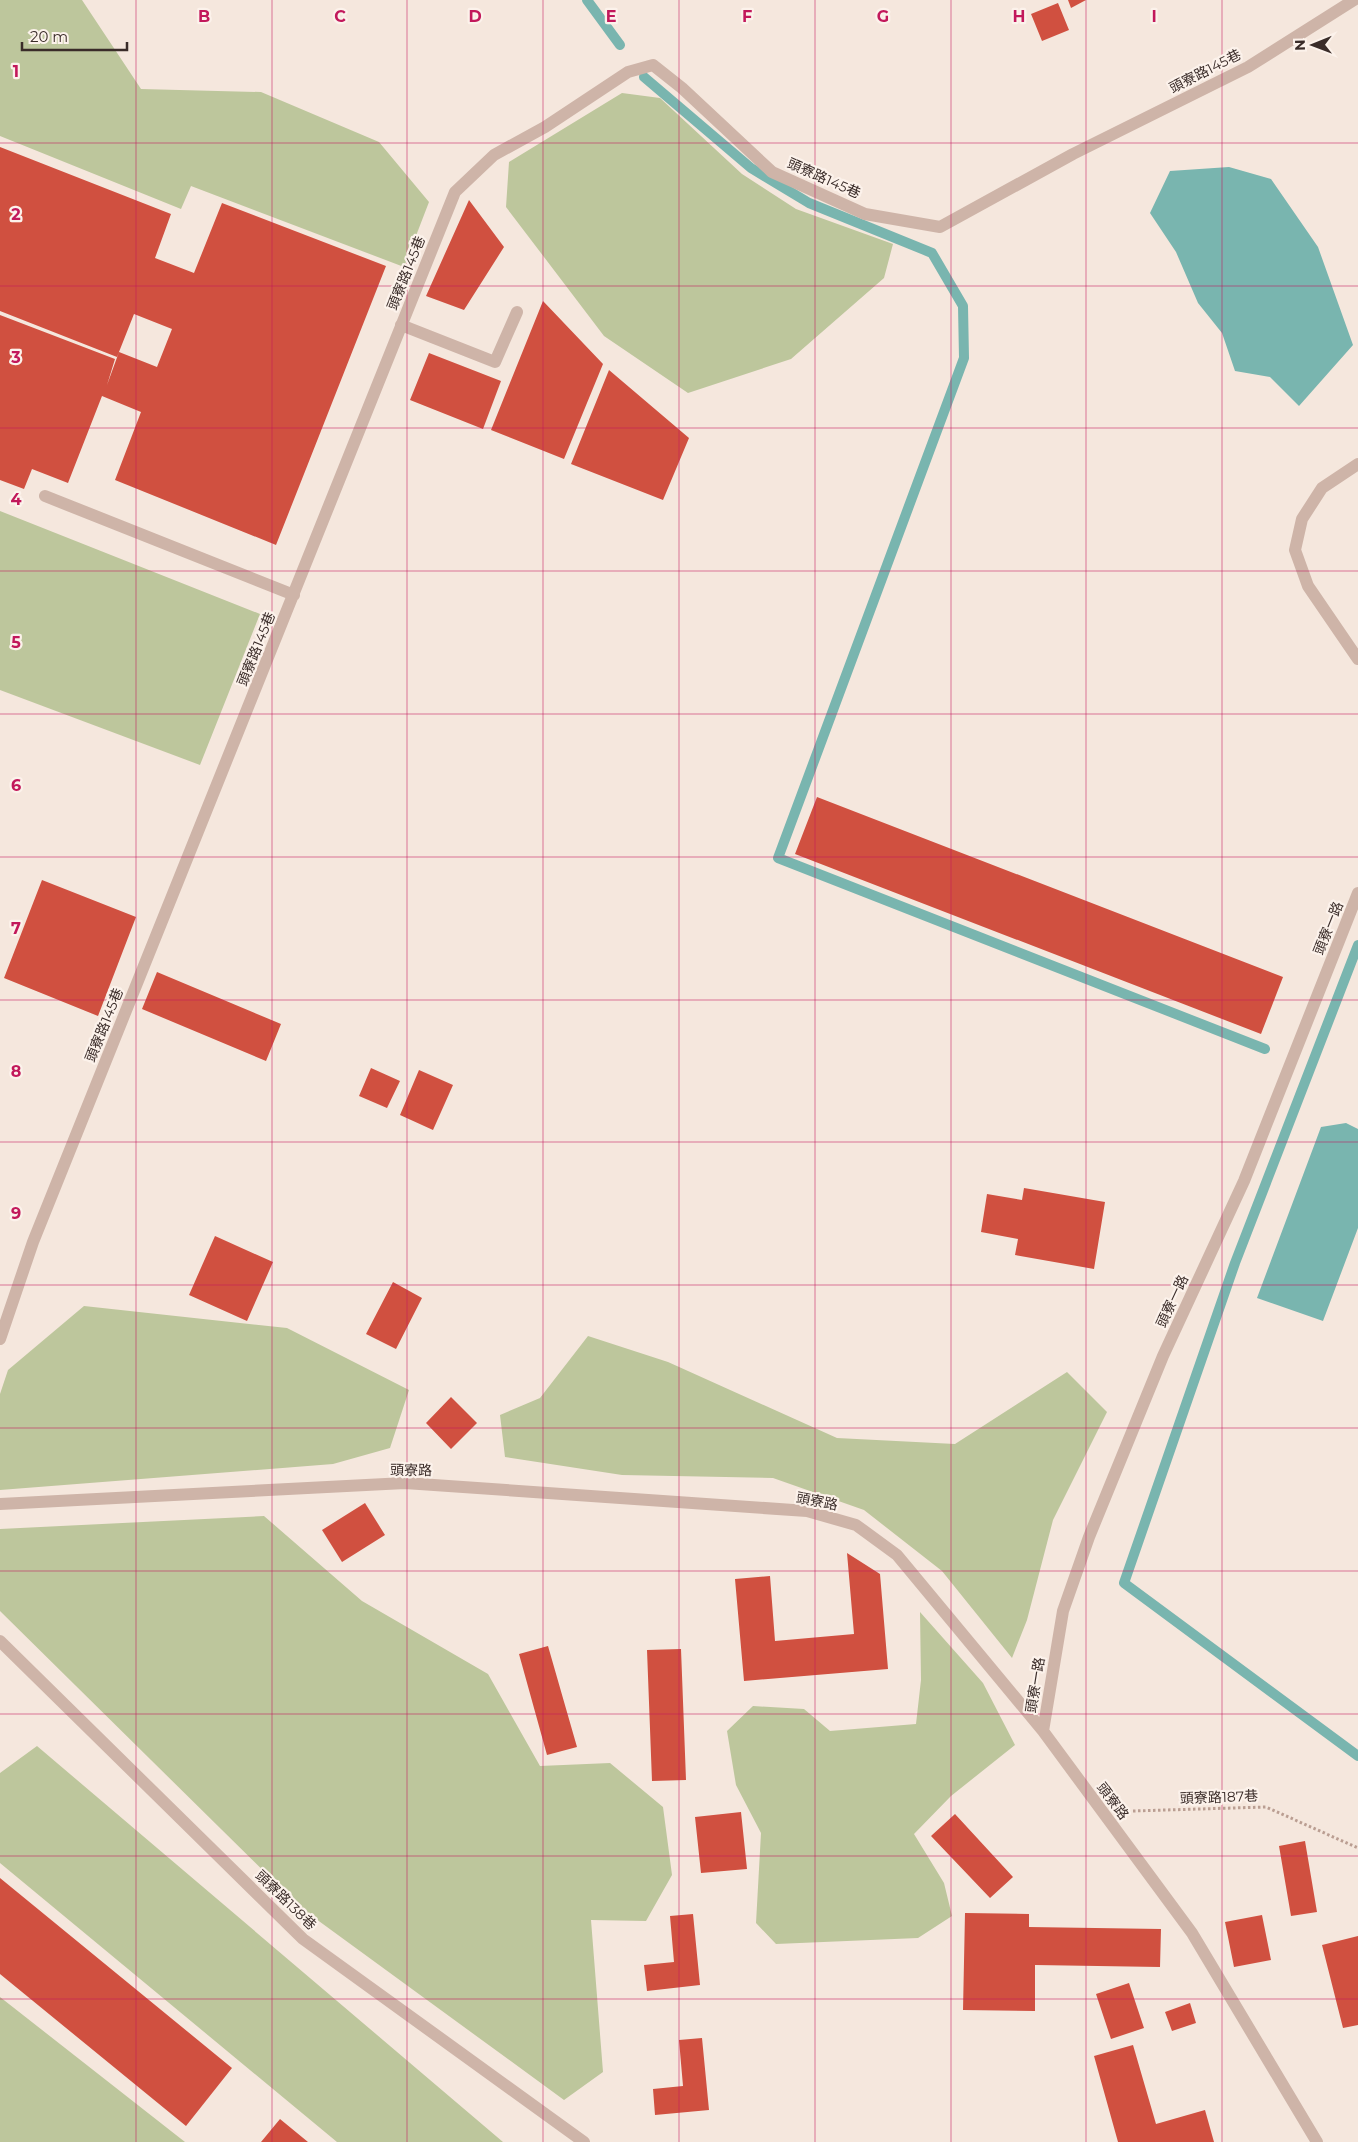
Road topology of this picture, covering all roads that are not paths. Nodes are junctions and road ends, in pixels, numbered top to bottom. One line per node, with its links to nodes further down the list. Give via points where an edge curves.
1 (1354, 0): 3 (street, 頭寮路145巷, via 1248,67 1073,154 940,227 865,214 772,172 653,65 628,72 545,127 494,155 455,192)
2 (517, 312): 3 (street, via 496,362)
3 (401, 325): 6 (street, 頭寮路145巷)
4 (1358, 464): 7 (street, via 1322,488 1302,519 1295,550 1308,586)
5 (45, 496): 6 (street)
6 (294, 596): 9 (street, 頭寮路145巷, via 33,1242)
7 (1358, 659)
8 (1358, 892): 12 (street, 頭寮一路, via 1244,1181 1163,1356 1089,1537 1063,1611)
9 (0, 1339)
10 (0, 1504): 12 (street, 頭寮路, via 405,1483 807,1511 856,1525 898,1555)
11 (0, 1641): 13 (street, 頭寮路138巷, via 303,1939)
12 (1043, 1731): 14 (street, 頭寮路, via 1192,1934)
13 (584, 2142)
14 (1317, 2142)

